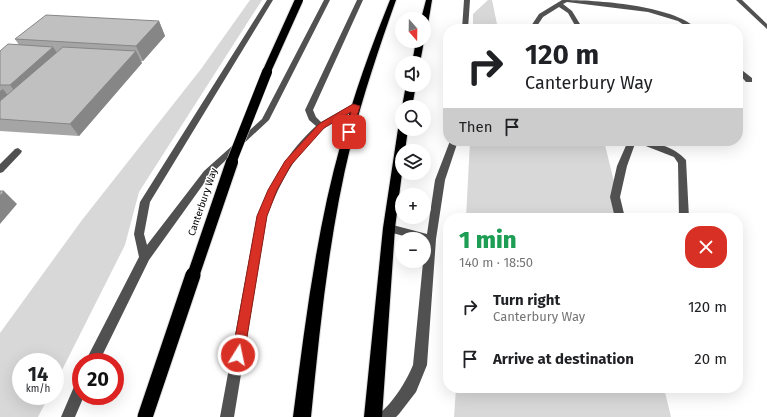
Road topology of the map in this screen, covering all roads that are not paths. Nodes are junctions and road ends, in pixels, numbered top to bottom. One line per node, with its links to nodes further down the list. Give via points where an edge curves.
1 (270, 0): 34 (lane, via 145,202 139,234)
2 (299, 0): 39 (highway, Canterbury Way, bridge, via 274,53 232,161)
3 (327, 0): 34 (lane, via 265,120 207,173)
4 (360, 0): 22 (lane, via 309,110 312,118)
5 (393, 0): 21 (highway)
6 (429, 0): 13 (highway)
7 (467, 0): 12 (lane)
8 (472, 0): 12 (lane)
9 (566, 0): 11 (lane); 17 (lane, via 663,13)
10 (739, 0): 18 (lane)
11 (559, 4): 15 (lane); 16 (lane, via 573,15)
12 (466, 11): 14 (lane)
13 (426, 12)
14 (465, 24)
15 (533, 24)
16 (578, 24)
17 (687, 24)
18 (767, 27)
19 (743, 74): 20 (lane)
20 (749, 80)
21 (356, 106): 22 (lane); 41 (highway, via 327,231)
22 (322, 126): 40 (lane, via 288,164 272,190 262,216)
23 (402, 136): 31 (highway)
24 (452, 146): 33 (lane, via 440,180)
25 (630, 146): 29 (lane, via 614,197)
26 (654, 146): 30 (lane, via 677,155 683,162)
27 (18, 151): 28 (lane)
28 (0, 170)
29 (619, 213)
30 (684, 213)
31 (389, 228): 32 (lane); 42 (highway)
32 (404, 232)
33 (431, 239)
34 (145, 257): 36 (lane)
35 (428, 268): 43 (lane, via 420,365 410,387)
36 (97, 353)
37 (73, 405): 38 (lane)
38 (68, 417)
39 (145, 417)
40 (227, 417)
41 (302, 417)
42 (373, 417)
43 (385, 417)

